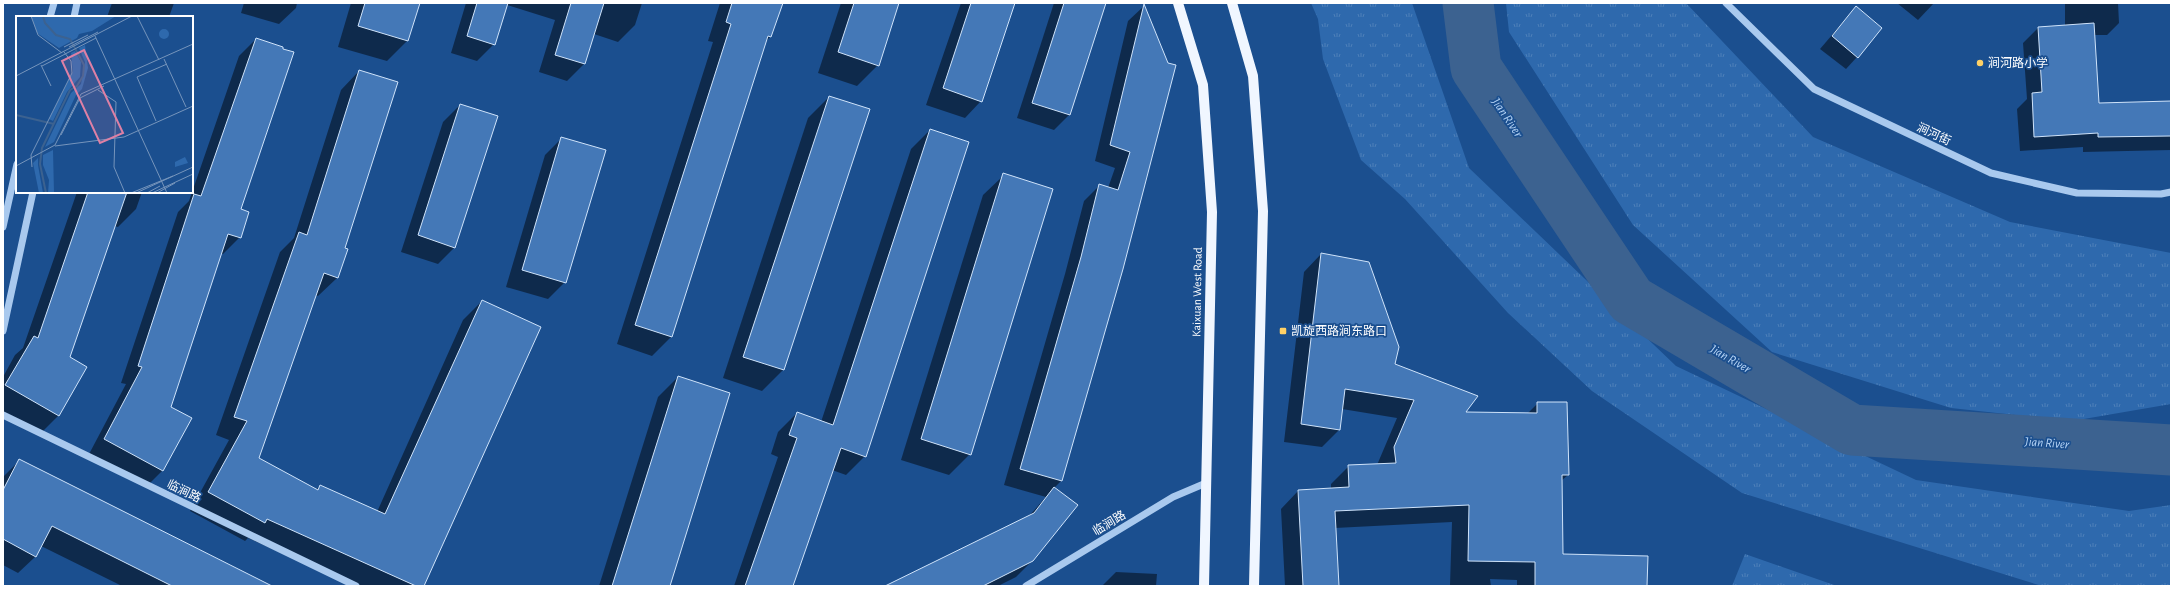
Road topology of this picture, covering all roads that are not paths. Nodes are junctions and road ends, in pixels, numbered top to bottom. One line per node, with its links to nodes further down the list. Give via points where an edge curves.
1 (54, 3): 6 (street)
2 (77, 3): 7 (street)
3 (1178, 3): 14 (main road, Kaixuan West Road, via 1203,85 1212,212)
4 (1232, 3): 18 (main road, via 1253,76 1263,211)
5 (1726, 3): 9 (street, 涧河街, via 1814,89 1991,173 2077,193)
6 (50, 16)
7 (74, 16)
8 (16, 168): 11 (street)
9 (2171, 192)
10 (33, 193): 12 (street)
11 (3, 227)
12 (3, 331)
13 (3, 415): 15 (street, 临涧路)
14 (1206, 483): 16 (street, 临涧路, via 1173,497); 17 (main road, Kaixuan West Road)
15 (356, 586)
16 (1026, 586)
17 (1204, 586)
18 (1254, 586)

